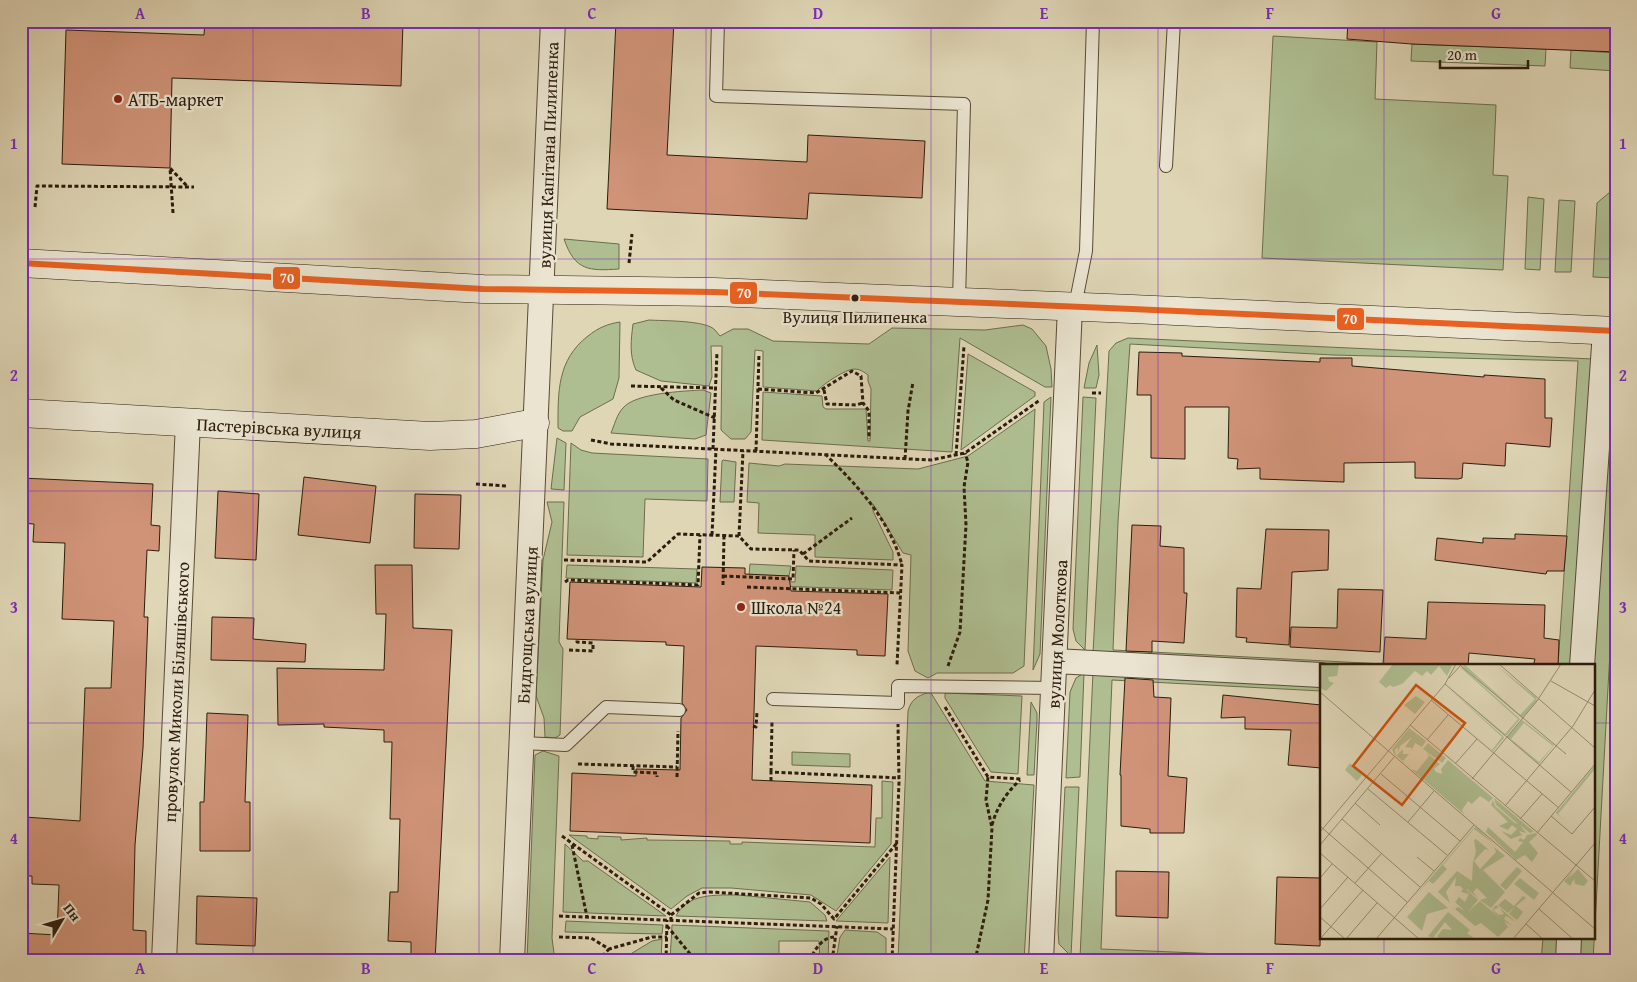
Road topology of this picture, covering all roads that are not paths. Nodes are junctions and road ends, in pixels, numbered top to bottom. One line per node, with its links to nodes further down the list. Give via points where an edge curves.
1 (554, 21): 7 (street, вулиця Капітана Пилипенка)
2 (718, 21): 8 (lane, via 716,96 964,104)
3 (1092, 21): 9 (lane, via 1086,251)
4 (1174, 21): 5 (lane)
5 (1166, 166)
6 (21, 263): 7 (main road, via 483,289)
7 (542, 289): 8 (main road); 13 (street, Бидгощська вулиця)
8 (959, 302): 9 (main road)
9 (1072, 307): 10 (main road); 14 (street, вулиця Молоткова)
10 (1610, 331): 15 (street)
11 (21, 412): 12 (main road, Пастерівська вулиця)
12 (188, 422): 13 (main road, Пастерівська вулиця, via 430,436 476,434); 22 (street, провулок Миколи Біляшівського)
13 (535, 423): 20 (street, Бидгощська вулиця)
14 (1056, 661): 16 (street); 17 (street, вулиця Молоткова)
15 (1582, 664)
16 (1320, 676)
17 (1054, 688): 18 (lane, via 898,686 898,703); 24 (street, вулиця Молоткова)
18 (773, 699)
19 (679, 710): 20 (lane, via 606,707 566,745)
20 (522, 743): 23 (street, Бидгощська вулиця)
21 (1569, 940): 25 (street)
22 (164, 961)
23 (512, 961)
24 (1041, 961)
25 (1568, 961)

